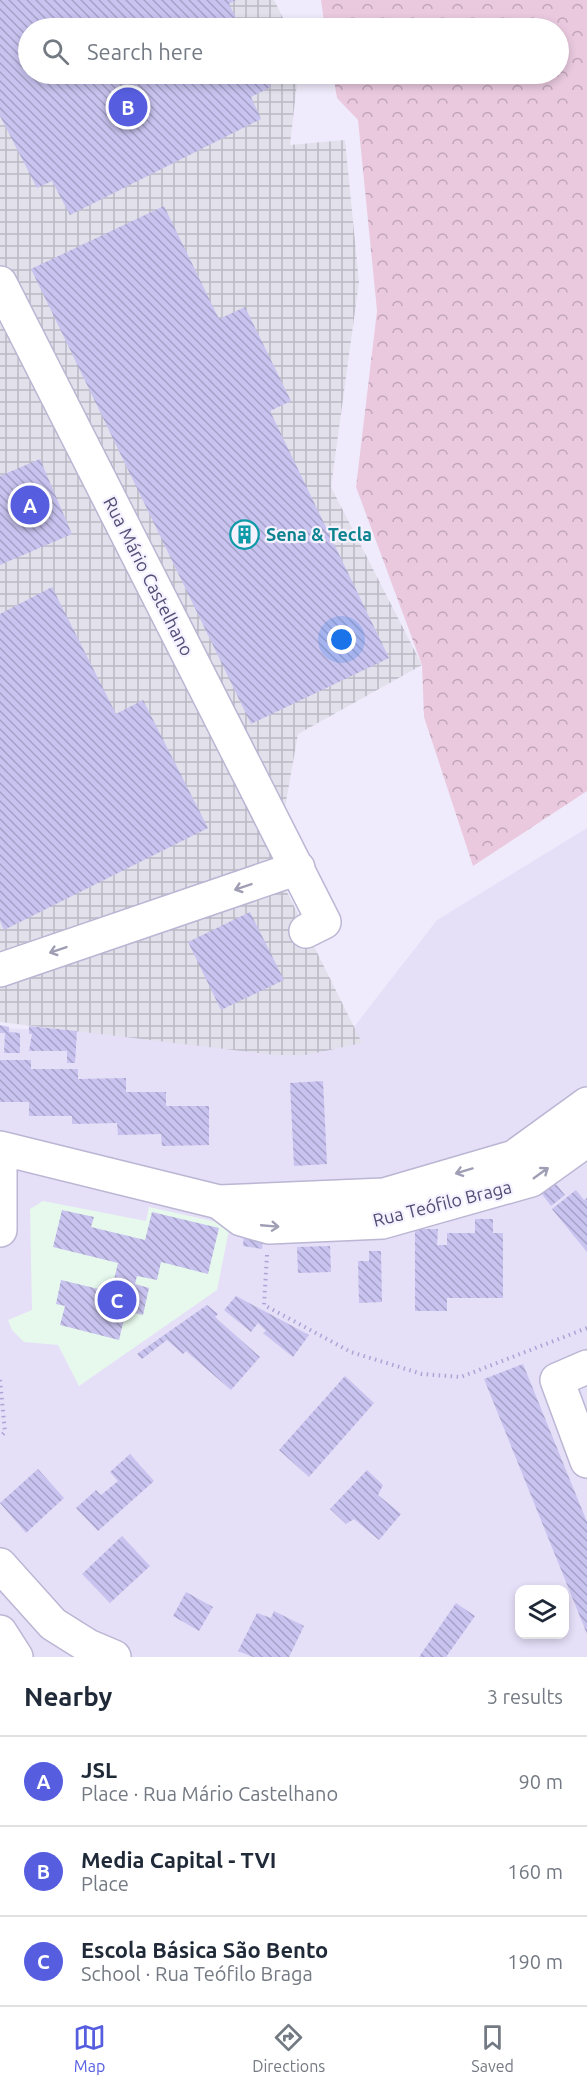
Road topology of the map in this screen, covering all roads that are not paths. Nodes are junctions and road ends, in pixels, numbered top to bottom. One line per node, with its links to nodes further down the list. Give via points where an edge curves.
1 (0, 283): 2 (street, Rua Mário Castelhano)
2 (298, 868): 3 (street, Rua Mário Castelhano, via 324,922); 4 (street, one-way to 4)
3 (306, 931)
4 (0, 969)
5 (587, 1104): 8 (street, Rua Teófilo Braga, one-way to 8, via 514,1156 384,1195)
6 (587, 1140): 8 (street, Rua Teófilo Braga, one-way to 6, via 241,1219 269,1227 382,1222 531,1180)
7 (0, 1148): 8 (street, Rua Teófilo Braga); 9 (street, Rua Teófilo Braga)
8 (219, 1202)
9 (0, 1230)
10 (587, 1367): 11 (street, via 557,1380)
11 (587, 1461)
12 (0, 1565): 15 (street, via 53,1624)
13 (0, 1632): 14 (street)
14 (16, 1657)
15 (114, 1657)

